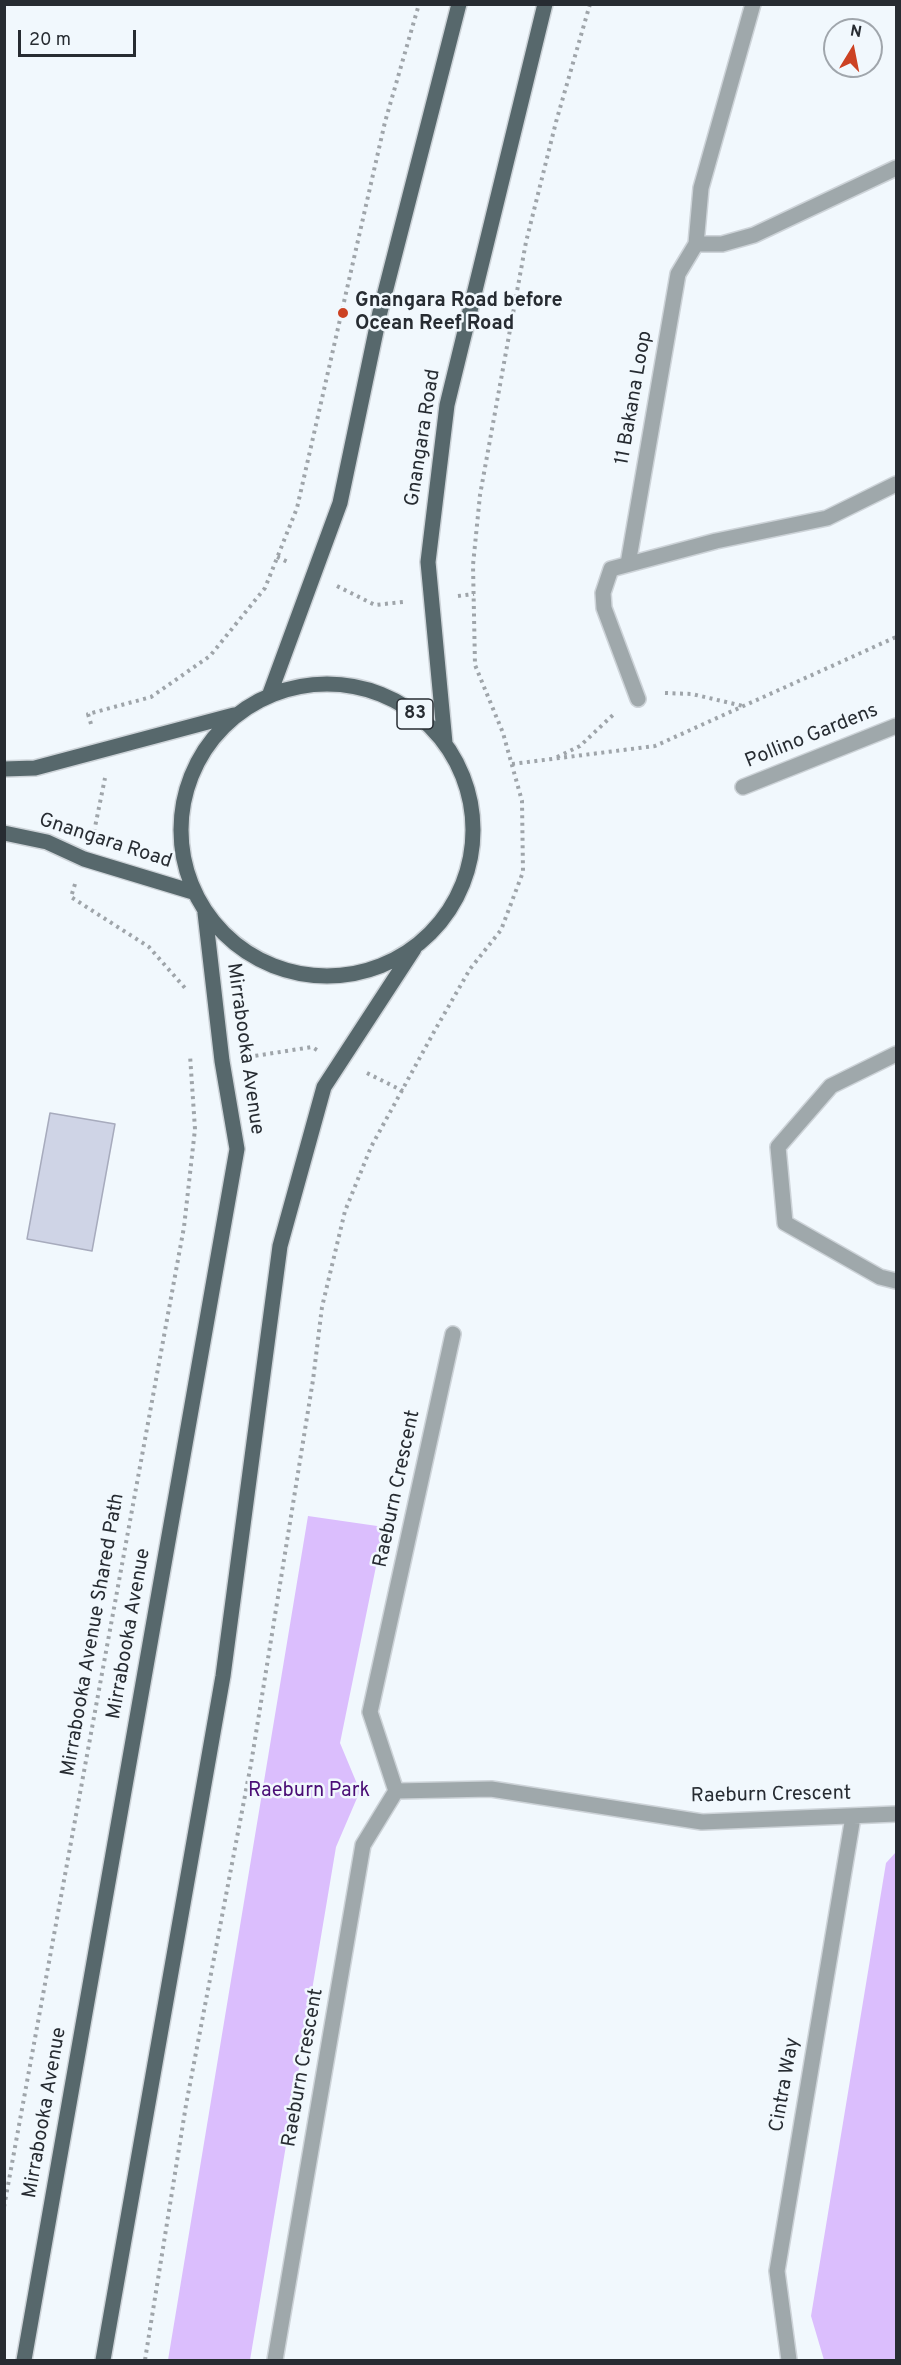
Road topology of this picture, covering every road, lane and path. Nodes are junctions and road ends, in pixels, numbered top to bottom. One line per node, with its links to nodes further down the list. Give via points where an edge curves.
1 (418, 4): 9 (path, via 385,122 297,508)
2 (459, 4): 11 (main road, via 380,312 340,503)
3 (545, 4): 13 (main road, Gnangara Road / 83, via 447,405 428,562)
4 (590, 4): 12 (path, via 526,242 480,495)
5 (753, 4): 7 (street, 11 Bakana Loop, via 701,188)
6 (897, 168): 7 (street, via 754,234 722,244)
7 (696, 244): 10 (street, 11 Bakana Loop, via 678,274)
8 (897, 484): 10 (street, via 826,518)
9 (277, 557): 11 (path); 20 (path, via 265,588 210,656 151,697 88,714)
10 (628, 564): 16 (street, via 611,569 603,593 604,608)
11 (312, 574): 13 (path, via 375,605); 15 (main road)
12 (474, 594): 13 (path); 21 (path, via 475,665)
13 (430, 599): 19 (main road, Gnangara Road / 83)
14 (897, 637): 21 (path, via 655,746)
15 (269, 696): 17 (main road, 83); 19 (main road, 83, via 307,685 346,685 384,695 418,715)
16 (638, 699)
17 (234, 716): 20 (main road, 83); 26 (main road, 83, via 208,743 186,787 180,816 182,855)
18 (897, 726): 23 (street, Pollino Gardens)
19 (445, 743): 28 (main road, 83, via 467,784 475,830 462,886 446,917)
20 (98, 751): 22 (main road, 83, via 35,768); 25 (path, via 105,777)
21 (512, 764): 35 (path, via 522,801 523,872 501,930 470,969)
22 (4, 768)
23 (743, 787)
24 (4, 833): 25 (main road, Gnangara Road, via 47,842)
25 (84, 859): 26 (main road, Gnangara Road); 29 (path, via 70,897 149,947)
26 (193, 892): 27 (main road, 83)
27 (205, 913): 28 (main road, 83, via 238,948 279,970 325,977 372,971); 33 (main road, Mirrabooka Avenue)
28 (414, 950): 32 (main road)
29 (186, 989)
30 (189, 1044): 34 (path, Mirrabooka Avenue Shared Path)
31 (897, 1054): 36 (street, via 831,1086 778,1148 785,1223 880,1277)
32 (340, 1060): 33 (path, via 312,1047); 35 (path); 43 (main road, via 324,1087 280,1246 223,1676)
33 (222, 1061): 34 (path); 42 (main road, Mirrabooka Avenue, via 237,1149)
34 (191, 1066): 41 (path, Mirrabooka Avenue Shared Path, via 195,1129 184,1227)
35 (403, 1091): 44 (path, via 371,1147 345,1211 322,1307 314,1380 251,1764 188,2094)
36 (897, 1281)
37 (453, 1334): 38 (street, Raeburn Crescent, via 370,1712)
38 (396, 1791): 40 (street, Raeburn Crescent, via 491,1789 702,1822); 45 (street, Raeburn Crescent, via 363,1845)
39 (897, 1814): 40 (street, Raeburn Crescent)
40 (853, 1817): 46 (street, Cintra Way, via 777,2271)
41 (4, 2207)
42 (24, 2361)
43 (102, 2361)
44 (145, 2361)
45 (275, 2361)
46 (789, 2361)

